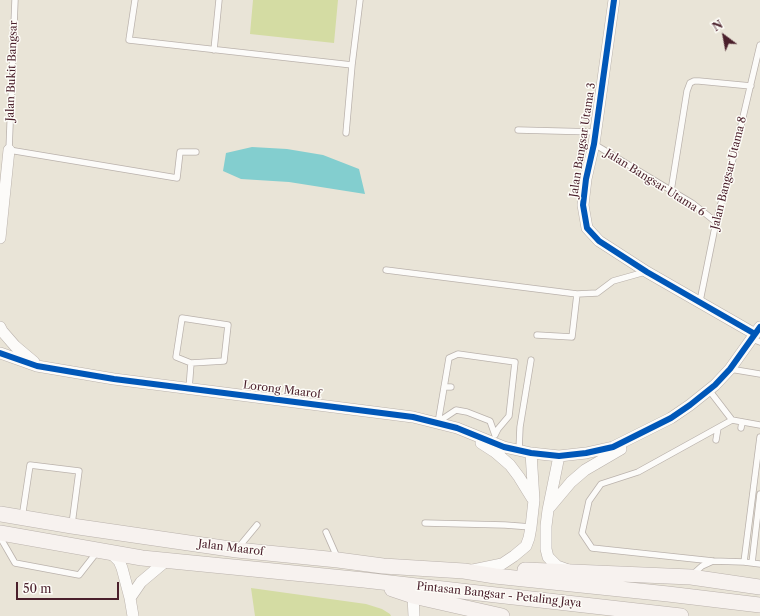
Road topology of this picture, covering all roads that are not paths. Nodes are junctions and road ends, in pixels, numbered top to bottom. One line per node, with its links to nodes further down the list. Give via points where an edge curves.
1 (15, 0): 14 (lane, Jalan Bukit Bangsar)
2 (135, 0): 7 (lane, via 129,40)
3 (219, 0): 7 (lane)
4 (360, 0): 8 (lane)
5 (614, 0): 11 (street, Jalan Bangsar Utama 3)
6 (760, 45): 9 (lane, Jalan Bangsar Utama 8)
7 (214, 50): 8 (lane)
8 (352, 65): 12 (lane)
9 (750, 86): 16 (lane, via 694,81 688,87); 17 (lane, Jalan Bangsar Utama 8)
10 (518, 130): 11 (lane)
11 (595, 132): 13 (street, Jalan Bangsar Utama 3)
12 (346, 133)
13 (594, 144): 16 (lane, Jalan Bangsar Utama 6); 20 (street, Jalan Bangsar Utama 3, via 583,205 587,228 599,241)
14 (9, 150): 15 (lane, via 177,178 180,152); 18 (street, Jalan Bukit Bangsar)
15 (196, 152)
16 (671, 191): 17 (lane, Jalan Bangsar Utama 6, via 692,203)
17 (716, 222): 22 (lane, Jalan Bangsar Utama 8)
18 (0, 238)
19 (386, 270): 21 (lane)
20 (648, 272): 21 (lane, via 613,281 597,293); 22 (street, Jalan Bangsar Utama 3)
21 (576, 294): 24 (lane, via 572,337)
22 (700, 301): 25 (street, Jalan Bangsar Utama 3)
23 (0, 327): 29 (street, via 15,346)
24 (537, 335)
25 (757, 335): 30 (street)
26 (0, 353): 29 (street, Lorong Maarof)
27 (530, 360): 45 (lane)
28 (191, 363): 28 (lane, via 224,361 228,325 182,318 176,357); 34 (lane)
29 (37, 366): 34 (street, Lorong Maarof)
30 (730, 369): 31 (lane); 35 (street)
31 (760, 374)
32 (444, 387): 33 (lane); 37 (lane); 43 (lane, via 448,358 458,354 515,362 509,416)
33 (451, 387)
34 (189, 389): 37 (street, Lorong Maarof, via 382,412)
35 (709, 390): 36 (lane); 41 (street, via 671,418)
36 (732, 420): 38 (lane, via 742,425); 40 (lane)
37 (438, 423): 39 (street, Lorong Maarof); 43 (lane, via 456,410 467,412 490,421)
38 (760, 425)
39 (457, 428): 43 (street, Lorong Maarof); 49 (street, Lorong Maarof, via 503,458)
40 (718, 428): 44 (lane); 64 (lane, via 638,472 601,484 589,501 582,533 592,548)
41 (642, 433): 47 (street, Lorong Maarof, via 613,447); 50 (street, via 618,451 585,470 571,482)
42 (760, 437): 65 (lane)
43 (494, 438): 45 (street, Lorong Maarof, via 504,447)
44 (716, 440)
45 (519, 450): 46 (street, Lorong Maarof)
46 (531, 453): 47 (street, Lorong Maarof); 49 (street)
47 (559, 456): 50 (street)
48 (760, 494): 66 (lane)
49 (534, 500): 56 (street)
50 (548, 510): 69 (street, via 548,557 557,566)
51 (0, 514): 52 (main road, Jalan Maarof)
52 (22, 518): 55 (main road, Jalan Maarof); 55 (lane, via 30,465 79,471)
53 (425, 523): 56 (lane)
54 (257, 525): 60 (lane)
55 (72, 526): 60 (main road, Jalan Maarof)
56 (532, 527): 68 (street, via 526,546 502,564)
57 (326, 532): 62 (lane)
58 (0, 533): 61 (main road, Jalan Maarof)
59 (0, 537): 61 (lane, via 15,563 79,575)
60 (237, 550): 62 (main road, Jalan Maarof)
61 (105, 552): 63 (main road, Jalan Maarof); 74 (street, via 119,561)
62 (338, 560): 68 (main road, Jalan Maarof, via 383,566)
63 (166, 561): 71 (main road, Jalan Maarof); 74 (street, via 142,582)
64 (713, 561): 65 (lane); 70 (lane, via 702,566)
65 (744, 562): 66 (lane)
66 (752, 563): 67 (lane)
67 (760, 564)
68 (464, 571): 69 (main road); 75 (main road, Pintasan Bangsar - Petaling Jaya)
69 (573, 572): 70 (main road)
70 (691, 577): 72 (main road)
71 (364, 580): 73 (main road); 79 (main road, Pintasan Bangsar - Petaling Jaya)
72 (760, 587)
73 (413, 596): 77 (street); 78 (main road)
74 (130, 598): 76 (street)
75 (760, 605)
76 (133, 616)
77 (414, 616)
78 (502, 616)
79 (682, 616)

